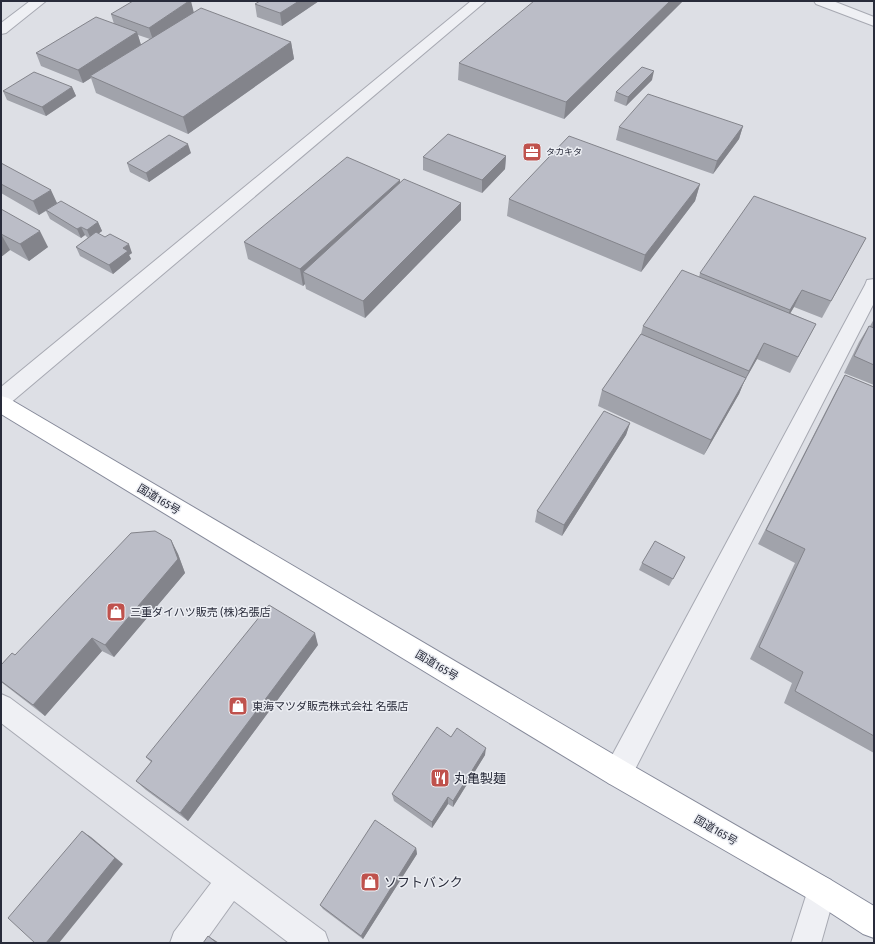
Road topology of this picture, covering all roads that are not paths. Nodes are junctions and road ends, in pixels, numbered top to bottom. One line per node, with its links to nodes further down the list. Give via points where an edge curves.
1 (39, 1): 5 (street)
2 (479, 1): 7 (street)
3 (821, 1): 4 (street)
4 (874, 22)
5 (1, 30)
6 (874, 285): 10 (street)
7 (1, 399)
8 (1, 404): 10 (highway, 国道165号)
9 (1, 707): 11 (street)
10 (618, 774): 12 (highway, 国道165号)
11 (231, 880): 14 (street); 15 (street)
12 (821, 890): 13 (highway, 国道165号); 16 (street)
13 (874, 923)
14 (185, 943)
15 (314, 943)
16 (806, 943)

